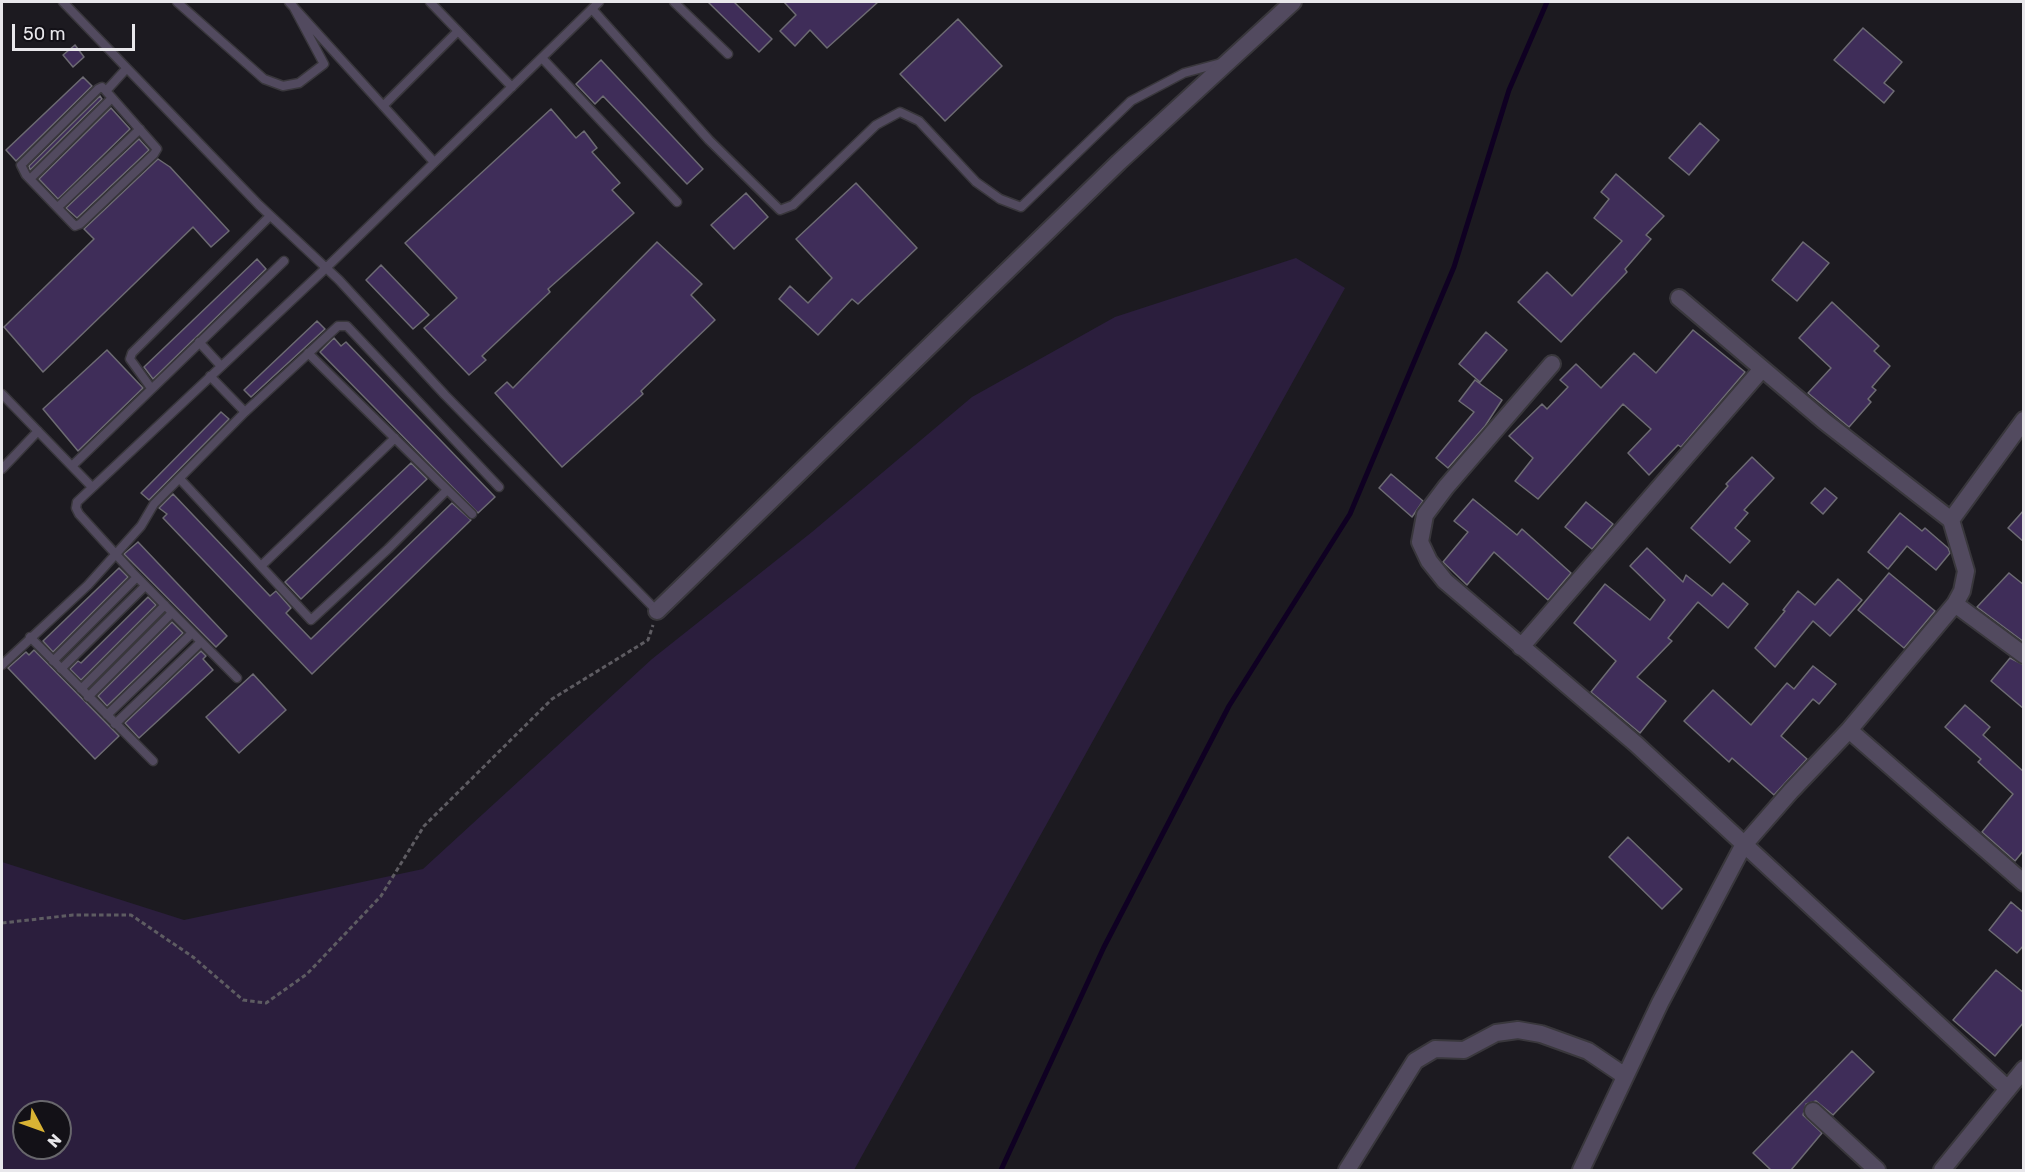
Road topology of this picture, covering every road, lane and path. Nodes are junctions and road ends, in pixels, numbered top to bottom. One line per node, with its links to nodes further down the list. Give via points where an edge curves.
1 (63, 2): 13 (lane)
2 (177, 2): 7 (lane, via 264,79 283,86 299,83 324,64)
3 (430, 2): 9 (lane)
4 (599, 2): 8 (lane)
5 (674, 2): 10 (lane)
6 (1293, 2): 12 (street)
7 (291, 4): 16 (lane)
8 (592, 9): 11 (lane); 12 (lane, via 709,140 780,210 793,205 876,125 900,112 919,121 976,182 1000,199 1021,207 1131,102 1184,73)
9 (458, 31): 14 (lane); 16 (lane)
10 (728, 54)
11 (542, 58): 14 (lane); 22 (lane)
12 (1228, 61): 54 (street, via 920,353)
13 (126, 69): 15 (lane); 24 (lane)
14 (512, 87): 20 (lane)
15 (109, 94): 17 (lane, via 102,87 98,89); 18 (lane); 19 (lane)
16 (383, 106): 20 (lane)
17 (60, 126): 19 (lane); 21 (lane, via 21,165)
18 (140, 129): 23 (lane); 23 (lane, via 157,149 154,154 80,225 75,226)
19 (71, 139): 21 (lane)
20 (435, 162): 26 (lane)
21 (30, 179): 23 (lane)
22 (677, 202)
23 (58, 207)
24 (270, 216): 26 (lane); 34 (lane, via 132,353 130,359)
25 (284, 261): 28 (lane)
26 (326, 268): 31 (lane); 54 (lane)
27 (1679, 298): 32 (street)
28 (199, 342): 31 (lane); 34 (lane)
29 (308, 352): 36 (lane); 39 (lane); 43 (lane, via 338,326 347,326)
30 (1552, 364): 59 (street, via 1425,515 1420,542 1444,581)
31 (221, 366): 33 (lane)
32 (1762, 369): 47 (street); 59 (street)
33 (210, 376): 36 (lane); 44 (lane)
34 (151, 388): 40 (lane)
35 (2, 394): 38 (lane)
36 (244, 412): 42 (lane)
37 (2024, 420): 47 (street)
38 (38, 431): 40 (lane); 41 (lane)
39 (395, 438): 45 (lane); 49 (lane)
40 (72, 466): 44 (lane)
41 (2, 469)
42 (180, 478): 48 (lane, via 154,504 148,517); 49 (lane)
43 (499, 487)
44 (92, 488): 48 (lane, via 76,508)
45 (447, 489): 46 (lane); 49 (lane, via 315,619 311,620)
46 (472, 514)
47 (1951, 520): 52 (street, via 1966,571)
48 (116, 554): 50 (lane); 57 (lane)
49 (261, 566)
50 (137, 578): 51 (lane); 61 (lane)
51 (146, 586): 53 (lane); 63 (lane)
52 (1955, 604): 60 (street); 69 (street)
53 (165, 605): 55 (lane); 65 (lane)
54 (657, 611): 73 (path, via 648,640 552,699 424,826 381,896 307,974 266,1003 243,1000 193,957 130,915 73,915)
55 (172, 613): 56 (lane); 66 (lane)
56 (192, 633): 58 (lane); 67 (lane)
57 (30, 637): 61 (lane); 62 (lane)
58 (201, 642): 64 (lane); 68 (lane)
59 (1521, 647): 71 (street, via 1636,744)
60 (2024, 655)
61 (53, 661): 63 (lane)
62 (2, 665)
63 (61, 669): 65 (lane)
64 (237, 678)
65 (81, 689): 66 (lane)
66 (88, 697): 67 (lane)
67 (107, 715): 68 (lane)
68 (116, 724): 70 (lane)
69 (1850, 730): 71 (street); 72 (street)
70 (153, 761)
71 (1743, 846): 75 (street); 76 (street)
72 (2024, 883)
73 (2, 923)
74 (2024, 1069): 76 (street)
75 (1625, 1076): 78 (street, via 1588,1051 1518,1030 1496,1033 1464,1050 1435,1049 1415,1061); 79 (street)
76 (2008, 1089): 81 (street)
77 (1813, 1111): 80 (street)
78 (1347, 1170)
79 (1581, 1170)
80 (1877, 1170)
81 (1942, 1170)

